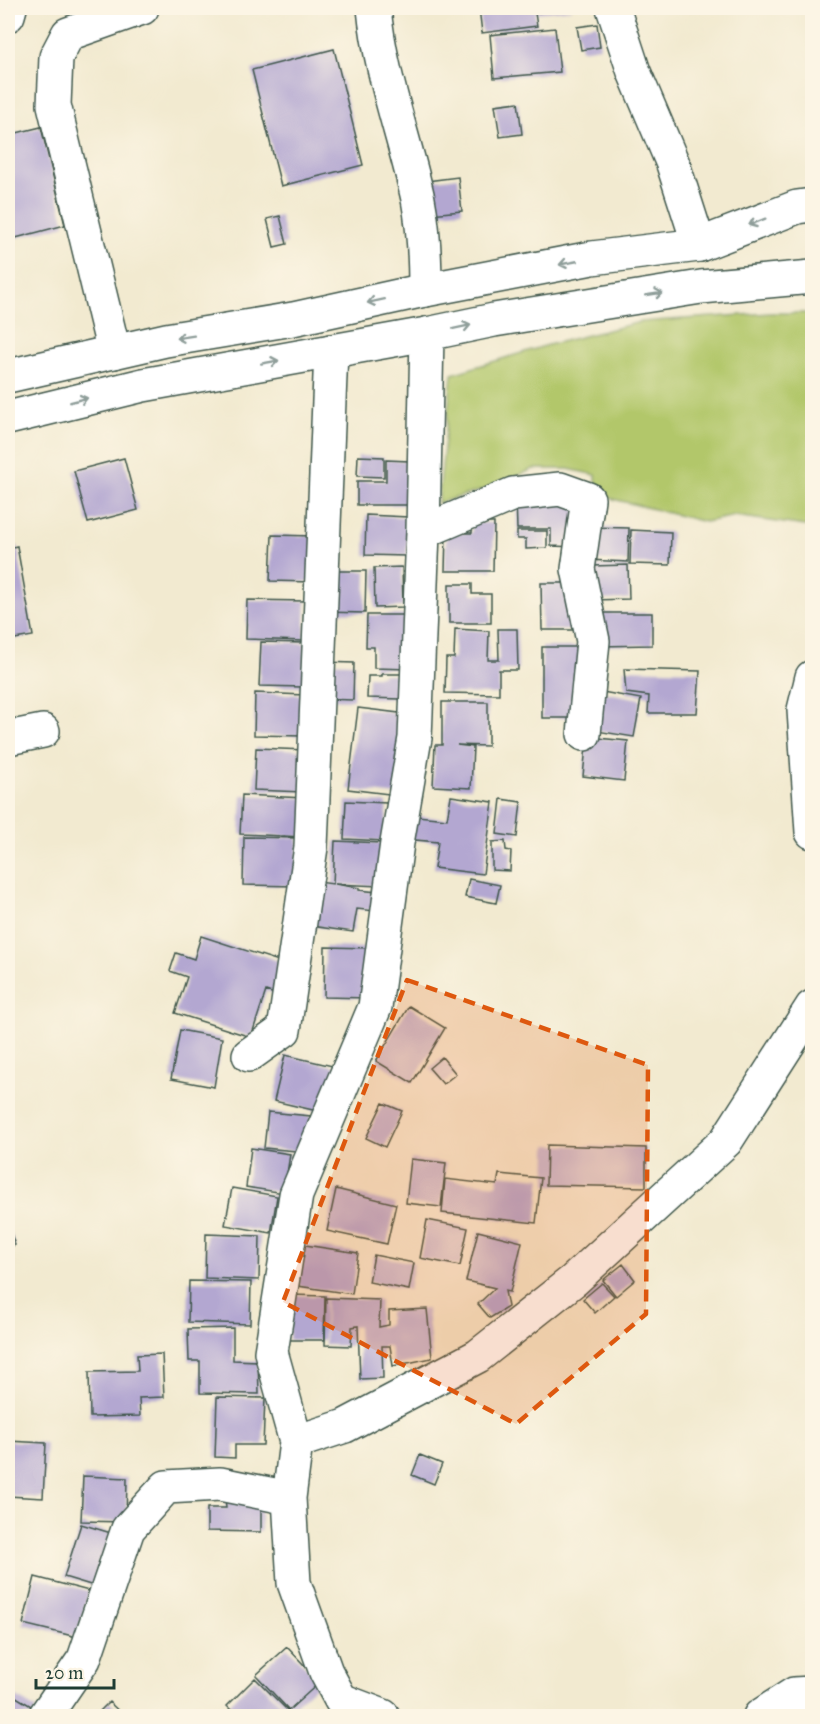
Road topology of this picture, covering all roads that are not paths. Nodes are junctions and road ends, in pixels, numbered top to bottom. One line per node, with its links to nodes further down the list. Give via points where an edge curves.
1 (10, 8): 5 (street)
2 (142, 8): 12 (street, via 68,34 55,68 54,105)
3 (374, 8): 9 (street, via 390,97 418,200)
4 (613, 8): 7 (street, via 634,72 673,164)
5 (8, 15)
6 (813, 205): 7 (street, one-way to 7, via 797,207)
7 (699, 245): 9 (street, one-way to 9, via 592,258)
8 (813, 277): 10 (street, one-way to 8, via 700,287)
9 (424, 290): 12 (street, one-way to 12)
10 (427, 334): 11 (street); 15 (street)
11 (331, 351): 14 (street, one-way to 11, via 143,385); 22 (street, via 311,846 284,1030)
12 (114, 352): 13 (street)
13 (8, 376)
14 (15, 416)
15 (423, 532): 18 (street, via 513,494 560,489 588,499 578,569 592,641); 23 (street, via 415,738 375,1007 296,1195 271,1352)
16 (813, 676): 20 (street, via 804,710)
17 (43, 731): 19 (street)
18 (584, 734)
19 (8, 738)
20 (813, 832)
21 (813, 1007): 23 (street, via 726,1141 574,1280 478,1356 345,1426)
22 (249, 1054)
23 (296, 1442): 24 (street)
24 (289, 1498): 26 (street, via 294,1583 326,1672); 27 (street, via 220,1484 166,1487 128,1529 84,1659)
25 (813, 1693): 29 (street, via 794,1694)
26 (334, 1708): 28 (street)
27 (45, 1716)
28 (383, 1716)
29 (760, 1716)

